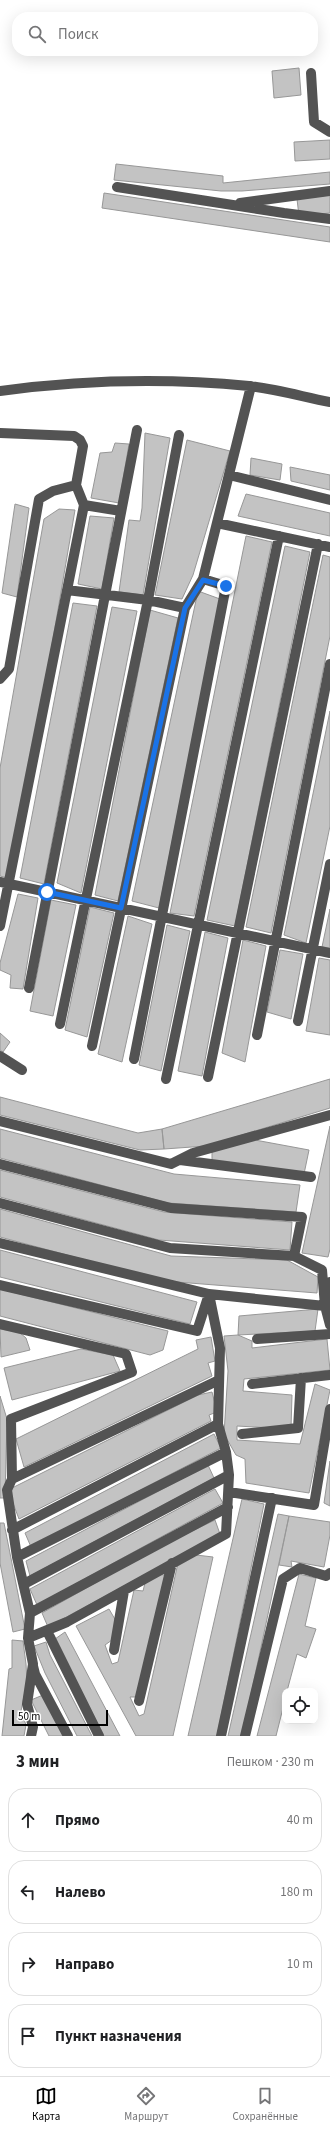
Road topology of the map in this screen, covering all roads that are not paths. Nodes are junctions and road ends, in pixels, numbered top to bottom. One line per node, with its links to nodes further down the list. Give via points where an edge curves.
1 (310, 74): 2 (street, via 314,122)
2 (330, 132)
3 (117, 187): 5 (street)
4 (330, 191): 5 (street)
5 (228, 205): 6 (street)
6 (330, 219)
7 (251, 386): 8 (street, via 122,381 34,386); 9 (street); 13 (street)
8 (0, 391)
9 (330, 402)
10 (137, 430): 17 (street)
11 (0, 433): 14 (street, via 74,436 80,440 83,446)
12 (179, 435): 25 (street)
13 (229, 475): 15 (street); 18 (street)
14 (76, 485): 16 (street); 28 (street, via 39,499 9,669)
15 (330, 500)
16 (84, 505): 17 (street); 23 (street)
17 (121, 511): 24 (street)
18 (217, 523): 19 (street); 22 (street)
19 (280, 536): 20 (street); 35 (street)
20 (318, 544): 21 (street); 37 (street)
21 (330, 547)
22 (203, 580): 26 (street); 34 (street, via 226,586)
23 (67, 590): 24 (street); 30 (street)
24 (105, 595): 25 (street); 31 (street)
25 (148, 600): 26 (street); 32 (street)
26 (185, 608): 33 (street)
27 (330, 664): 38 (street)
28 (0, 679)
29 (330, 864): 39 (street)
30 (4, 883): 31 (street); 36 (street)
31 (47, 892): 32 (street); 41 (street)
32 (86, 900): 33 (street); 43 (street)
33 (121, 908): 34 (street); 45 (street)
34 (162, 917): 35 (street); 47 (street)
35 (198, 925): 37 (street); 50 (street)
36 (0, 926)
37 (237, 933): 38 (street); 49 (street)
38 (275, 941): 39 (street); 44 (street)
39 (313, 950): 40 (street); 42 (street)
40 (330, 953)
41 (29, 988)
42 (298, 1021)
43 (60, 1024)
44 (256, 1035)
45 (92, 1046)
46 (0, 1056): 48 (street)
47 (134, 1059)
48 (22, 1070)
49 (208, 1077)
50 (166, 1079)
51 (330, 1115): 53 (street, via 192,1153)
52 (0, 1121): 53 (street, via 171,1164)
53 (179, 1160): 55 (street)
54 (0, 1164): 58 (street, via 171,1208 302,1217)
55 (311, 1177)
56 (0, 1203): 58 (street, via 170,1248)
57 (0, 1243): 61 (street)
58 (294, 1256): 62 (street, via 322,1270)
59 (330, 1282): 62 (street)
60 (0, 1285): 61 (street, via 197,1331)
61 (209, 1294): 62 (street); 69 (street, via 220,1348)
62 (325, 1306): 64 (street)
63 (0, 1324): 76 (street, via 126,1354 132,1372 11,1419)
64 (330, 1326)
65 (330, 1334): 66 (street)
66 (257, 1339)
67 (330, 1375): 68 (street)
68 (301, 1378): 70 (street); 73 (street, via 298,1428)
69 (219, 1380): 72 (street); 76 (street)
70 (252, 1384)
71 (330, 1409): 78 (street, via 314,1505)
72 (218, 1424): 74 (street); 80 (street)
73 (242, 1434)
74 (226, 1452): 75 (street); 81 (street)
75 (229, 1475): 77 (street); 84 (street)
76 (12, 1479): 80 (street, via 7,1490)
77 (229, 1492): 78 (street); 79 (street)
78 (272, 1498): 95 (street)
79 (228, 1507): 82 (street, via 226,1534); 86 (street)
80 (12, 1530): 81 (street)
81 (17, 1557): 84 (street)
82 (172, 1563): 85 (street); 91 (street)
83 (330, 1573): 96 (street, via 326,1576 300,1568 283,1579)
84 (24, 1584): 86 (street)
85 (124, 1591): 87 (street); 89 (street)
86 (30, 1612): 88 (street)
87 (47, 1631): 88 (street); 94 (street)
88 (28, 1638): 90 (street)
89 (114, 1650)
90 (33, 1664): 92 (street, via 27,1704); 93 (street, via 35,1674)
91 (139, 1701)
92 (34, 1733)
93 (68, 1736)
94 (99, 1736)
95 (221, 1736)
96 (245, 1736)

